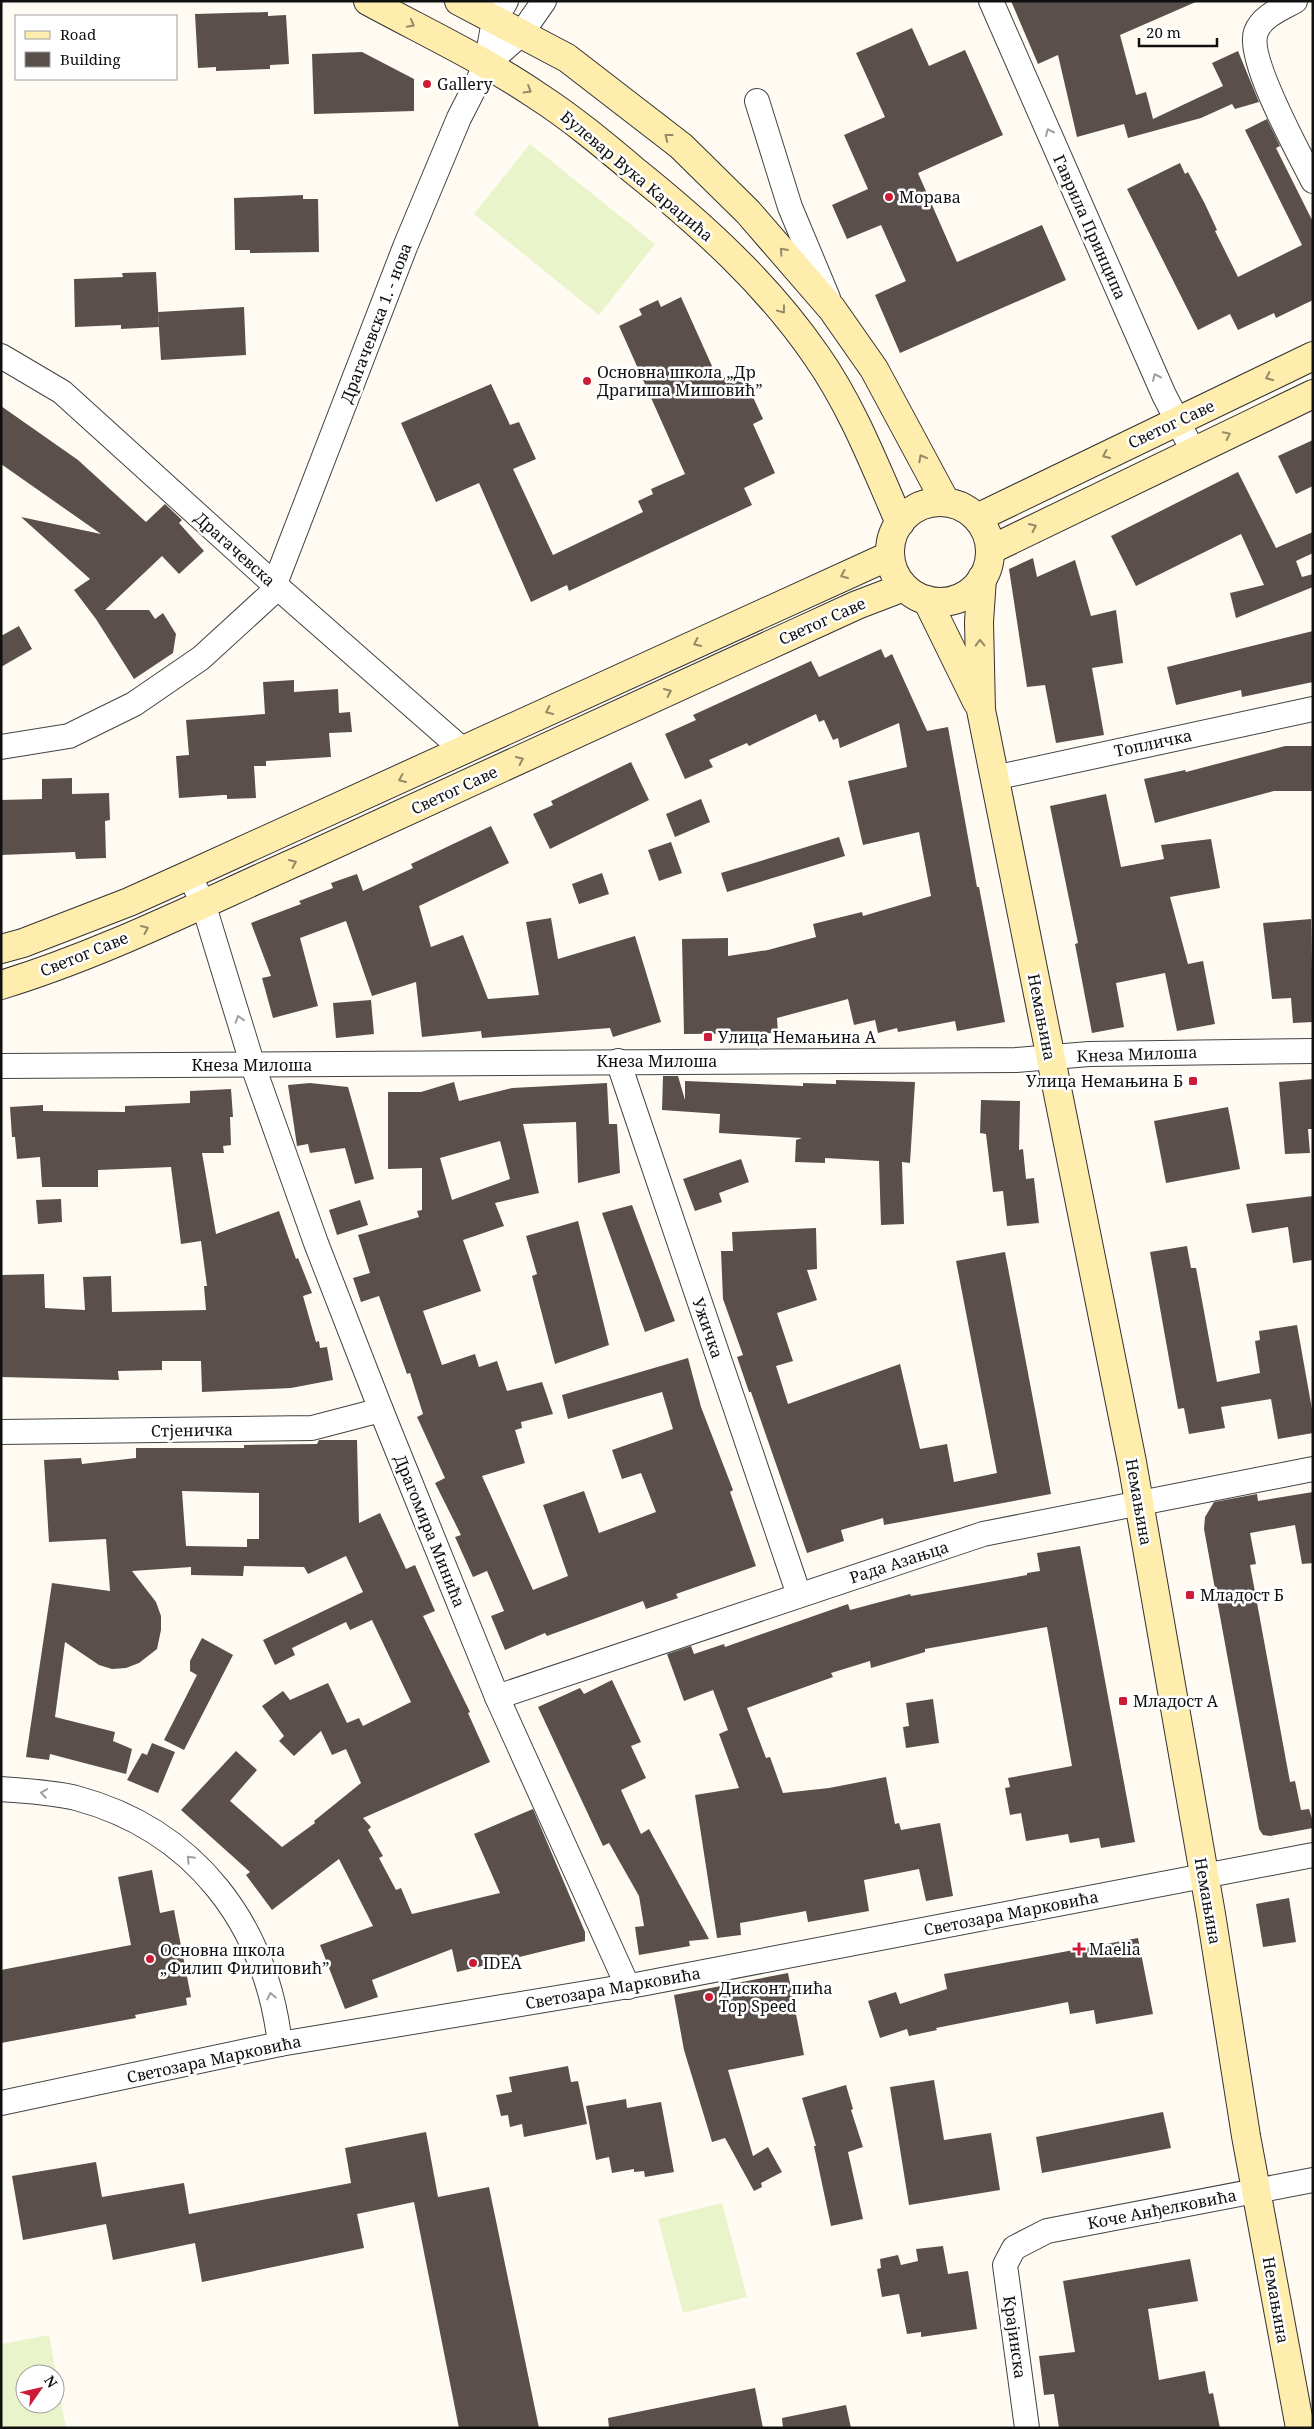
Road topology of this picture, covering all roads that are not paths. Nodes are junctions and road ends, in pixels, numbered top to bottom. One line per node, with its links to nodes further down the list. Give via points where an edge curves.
1 (368, 1): 8 (street, Булевар Вука Караџића, one-way to 8)
2 (459, 1): 6 (street)
3 (544, 1): 7 (street)
4 (991, 1): 15 (street, Гаврила Принципа, one-way to 4)
5 (1295, 1): 10 (street, via 1265,20 1256,33 1255,48 1263,76)
6 (500, 11): 7 (street); 8 (street)
7 (521, 34): 8 (street); 11 (street, one-way to 7, via 748,212 680,146 567,58)
8 (486, 65): 19 (street, Булевар Вука Караџића, one-way to 19, via 540,97 610,150 686,213 768,292 817,356 877,469); 23 (street, Драгачевска 1. - нова, via 459,118 405,247)
9 (757, 101): 11 (street, via 790,207)
10 (1313, 182)
11 (832, 309): 17 (street, one-way to 11, via 874,369)
12 (1, 356): 23 (street, Драгачевска, via 62,392)
13 (1313, 356): 15 (street, Светог Саве, one-way to 15)
14 (1313, 394): 16 (street, Светог Саве, one-way to 14)
15 (1176, 421): 16 (street, Гаврила Принципа); 18 (street, Светог Саве, one-way to 18)
16 (1193, 451): 20 (street, Светог Саве, one-way to 16)
17 (945, 501): 18 (street); 19 (street, via 921,505)
18 (977, 518): 20 (street)
19 (900, 523): 21 (street, via 890,542)
20 (990, 550): 22 (street, via 991,559)
21 (889, 556): 24 (street, via 895,574); 28 (street, Светог Саве, one-way to 28)
22 (982, 578): 24 (street, via 972,591 942,602); 26 (street, Немањина, one-way to 22, via 979,622)
23 (275, 585): 27 (street, Драгачевска 1. - нова, via 271,594 202,658 134,704 69,736); 28 (street, Драгачевска)
24 (915, 594): 26 (street); 31 (street, Светог Саве, one-way to 24, via 857,605)
25 (1313, 709): 29 (street, Топличка)
26 (981, 710): 29 (street, Немањина)
27 (1, 747)
28 (464, 751): 30 (street, Светог Саве, one-way to 30)
29 (994, 778): 35 (street, Немањина)
30 (189, 875): 31 (street, Драгомира Минића); 32 (street, Светог Саве, via 129,902 23,943)
31 (203, 903): 33 (street, Светог Саве, one-way to 31, via 44,971); 38 (street, Драгомира Минића, one-way to 31)
32 (1, 948)
33 (1, 985)
34 (1313, 1051): 35 (street, Кнеза Милоша, via 1089,1054)
35 (1050, 1058): 36 (street, Кнеза Милоша); 42 (street, Немањина)
36 (618, 1062): 38 (street, Кнеза Милоша); 43 (street, Ужичка)
37 (1, 1066): 38 (street, Кнеза Милоша)
38 (253, 1066): 39 (street, Драгомира Минића, via 316,1244)
39 (381, 1410): 40 (street, Стјеничка, via 312,1428); 44 (street, Драгомира Минића)
40 (1, 1432)
41 (1313, 1469): 42 (street, Рада Азањца)
42 (1138, 1502): 43 (street, Рада Азањца, via 983,1534); 47 (street, Немањина)
43 (799, 1595): 44 (street, Рада Азањца)
44 (497, 1697): 48 (street, Драгомира Минића)
45 (1, 1789): 49 (street, one-way to 45, via 269,1983 252,1939 220,1889 184,1853 116,1811 75,1798)
46 (1313, 1855): 47 (street, Светозара Марковића)
47 (1204, 1876): 48 (street, Светозара Марковића); 52 (street, Немањина)
48 (628, 1987): 49 (street, Светозара Марковића)
49 (280, 2044): 50 (street, Светозара Марковића)
50 (1, 2103)
51 (1313, 2180): 52 (street, Коче Анђелковића)
52 (1256, 2190): 53 (street, Коче Анђелковића, via 1047,2231); 55 (street, Немањина)
53 (1014, 2248): 54 (street, Крајинска, via 1005,2265)
54 (1027, 2428)
55 (1300, 2428)

